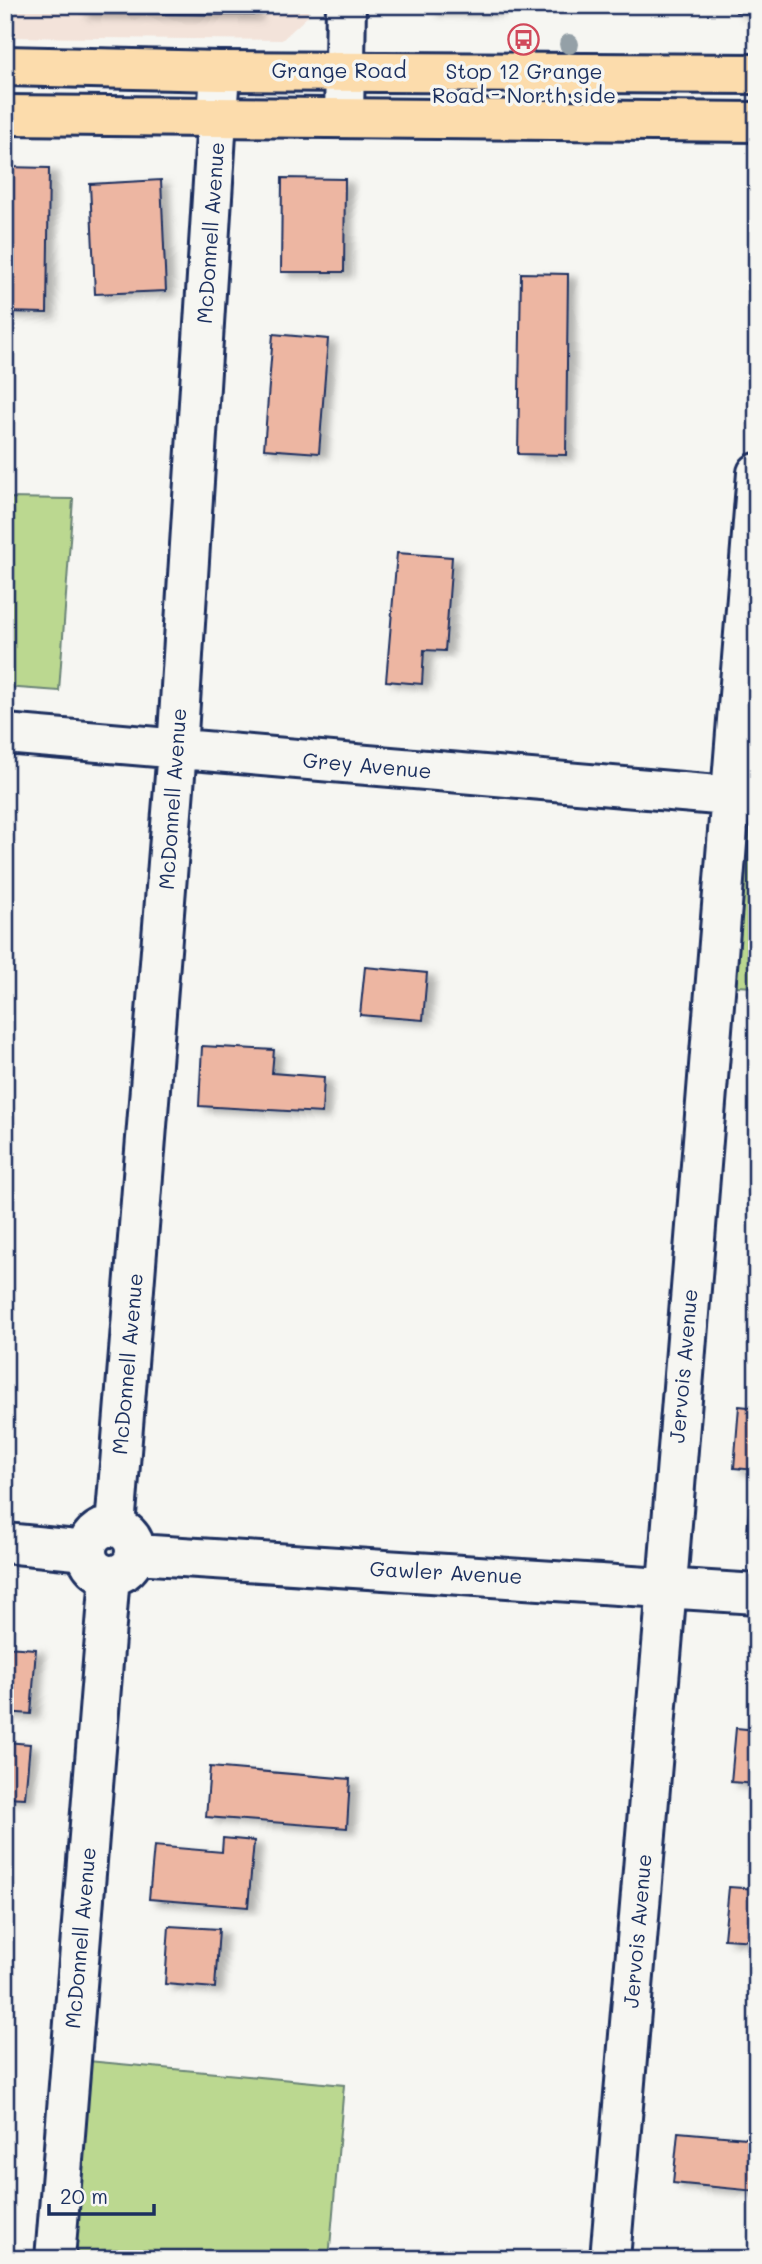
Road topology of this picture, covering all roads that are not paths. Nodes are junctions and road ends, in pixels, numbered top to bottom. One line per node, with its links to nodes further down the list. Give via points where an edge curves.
1 (346, 5): 3 (street)
2 (5, 66): 4 (main road, Grange Road)
3 (345, 70): 4 (main road, Grange Road); 5 (main road, Grange Road); 8 (street)
4 (220, 71): 7 (street, McDonnell Avenue)
5 (757, 74)
6 (5, 115): 7 (main road)
7 (218, 117): 8 (main road); 12 (street, McDonnell Avenue)
8 (344, 118): 9 (main road)
9 (757, 122)
10 (757, 473): 13 (street, Jervois Avenue)
11 (5, 734): 12 (street, Grey Avenue)
12 (177, 750): 13 (street, Grey Avenue); 15 (street, McDonnell Avenue)
13 (729, 796): 16 (street, Jervois Avenue)
14 (5, 1543): 15 (street, Gawler Avenue)
15 (112, 1552): 16 (street, Gawler Avenue); 18 (street, McDonnell Avenue)
16 (667, 1587): 17 (street, Gawler Avenue); 19 (street, Jervois Avenue)
17 (757, 1594)
18 (55, 2259)
19 (610, 2259)

